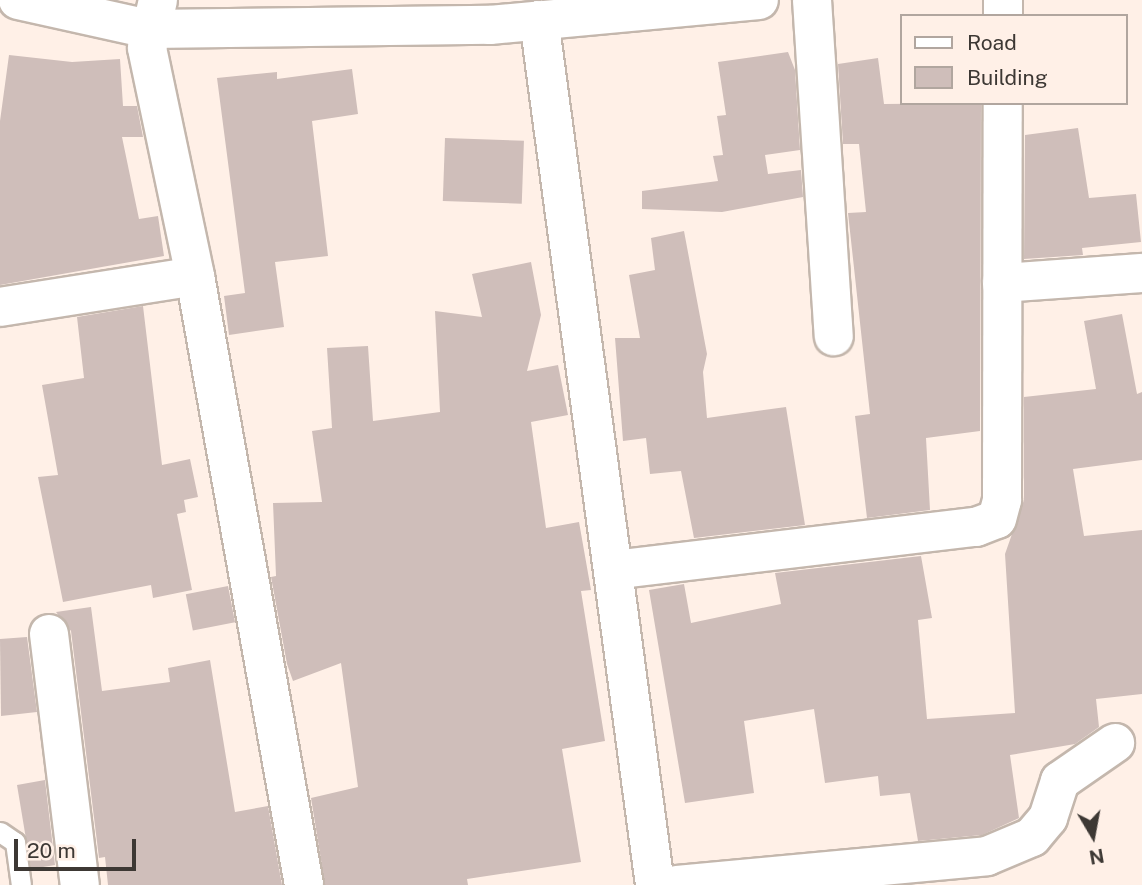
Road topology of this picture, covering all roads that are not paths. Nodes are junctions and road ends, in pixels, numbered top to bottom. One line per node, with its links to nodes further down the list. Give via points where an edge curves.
1 (18, 0): 4 (street)
2 (759, 0): 5 (street)
3 (812, 0): 11 (street)
4 (155, 11): 5 (street); 8 (street, via 147,48)
5 (539, 20): 12 (street)
6 (1003, 105): 9 (street)
7 (1142, 273): 9 (street)
8 (195, 276): 10 (street); 18 (street)
9 (1002, 283): 12 (street, via 1002,500 997,519 976,527)
10 (0, 307)
11 (834, 336)
12 (613, 570): 19 (street)
13 (49, 634): 17 (street)
14 (1115, 743): 20 (street, via 1060,780 1048,818 1032,837 987,856)
15 (0, 832): 16 (lane, via 15,842)
16 (21, 885)
17 (80, 885)
18 (304, 885)
19 (655, 885)
20 (677, 885)

